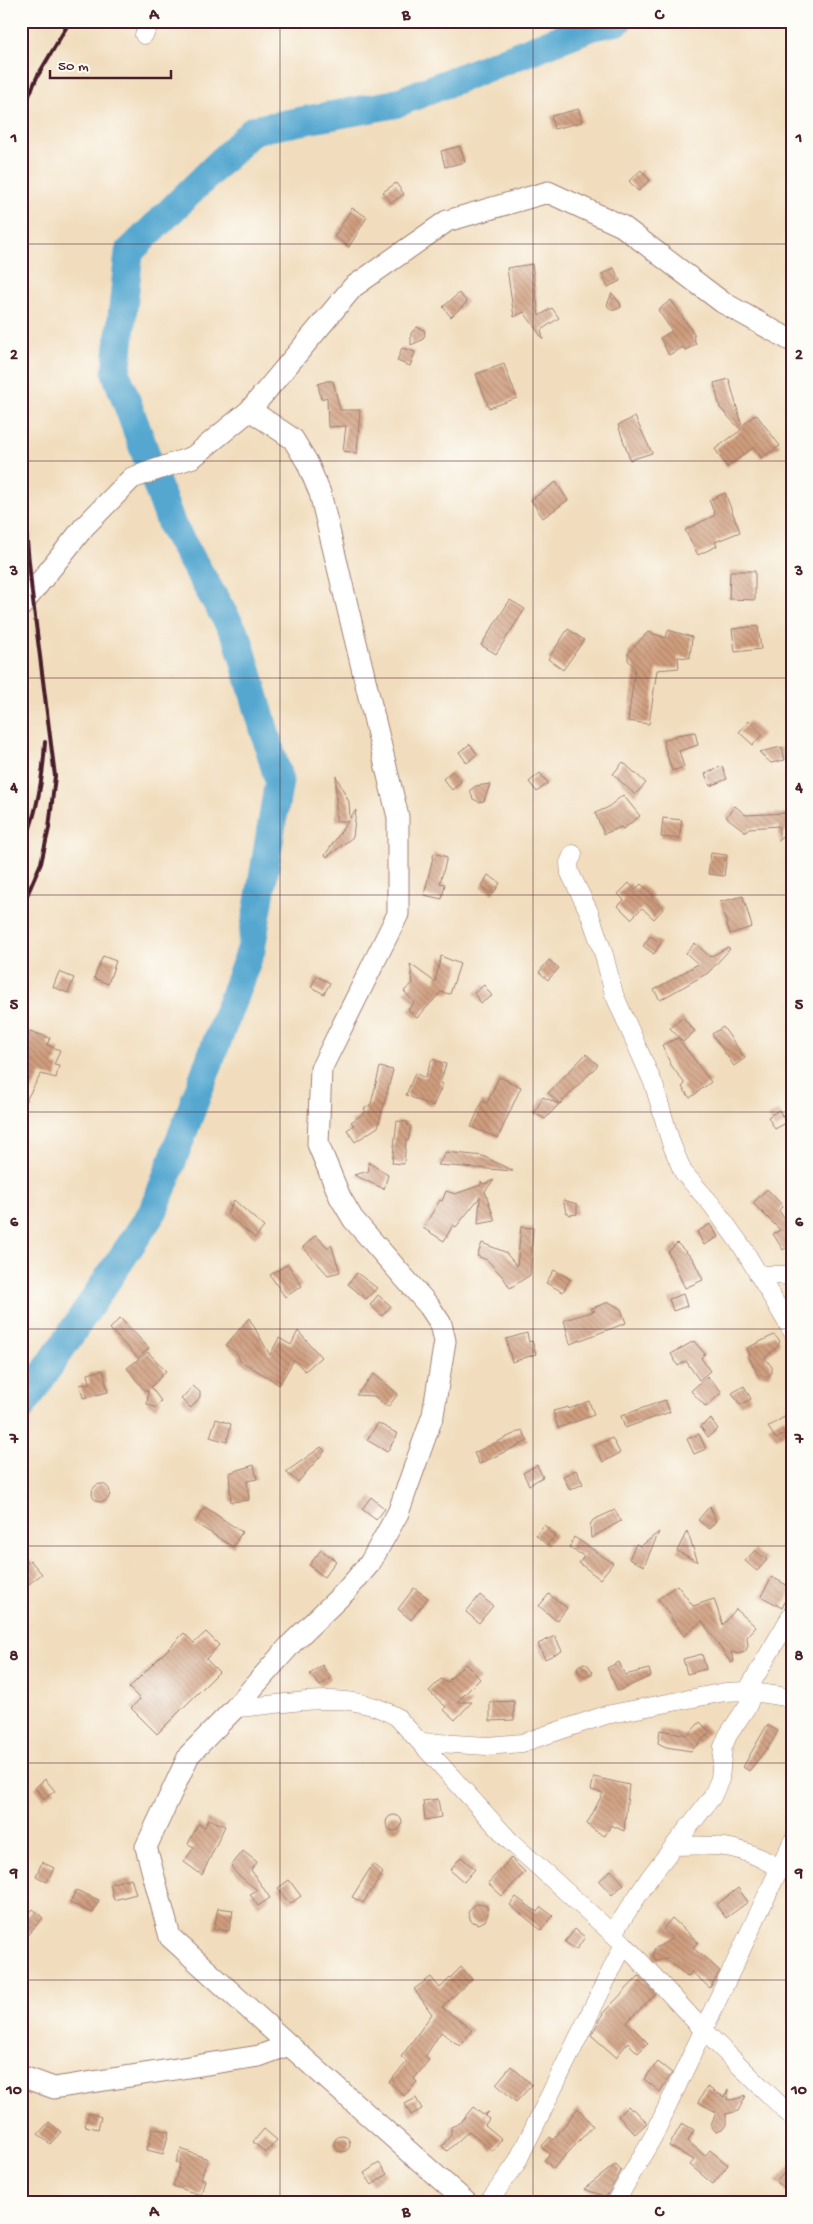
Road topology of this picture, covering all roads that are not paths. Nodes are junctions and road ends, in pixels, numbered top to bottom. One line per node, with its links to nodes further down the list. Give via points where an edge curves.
1 (792, 341): 2 (street, via 722,302 622,226 548,192 447,221 353,287)
2 (250, 410): 3 (street, via 193,457 132,478 84,527); 11 (street, via 293,439 308,462 320,493 398,817 398,914 321,1069 318,1144 353,1219 429,1306 441,1324 445,1341 433,1415 398,1513 374,1555 346,1591 292,1643)
3 (21, 606)
4 (573, 854): 5 (street, via 570,873 589,912 614,994 654,1085 683,1172 712,1205)
5 (758, 1275): 6 (street); 7 (street)
6 (792, 1275)
7 (792, 1331)
8 (792, 1614): 9 (street)
9 (750, 1692): 10 (street); 12 (street, via 725,1692 606,1715 522,1743 487,1746); 14 (street, via 748,1705 723,1747 720,1779 712,1797)
10 (792, 1698)
11 (235, 1708): 12 (street, via 300,1700 356,1701 397,1717); 18 (street, via 189,1755 146,1847 170,1937)
12 (422, 1742): 16 (street, via 510,1841)
13 (792, 1842): 15 (street)
14 (675, 1846): 15 (street, via 710,1844 737,1848); 16 (street, via 650,1877)
15 (780, 1869): 17 (street)
16 (618, 1938): 17 (street); 22 (street, via 516,2164)
17 (704, 2031): 20 (street); 23 (street, via 654,2135)
18 (289, 2044): 19 (street, via 259,2056 54,2088); 21 (street)
19 (21, 2076)
20 (792, 2117)
21 (467, 2203)
22 (488, 2203)
23 (615, 2203)

